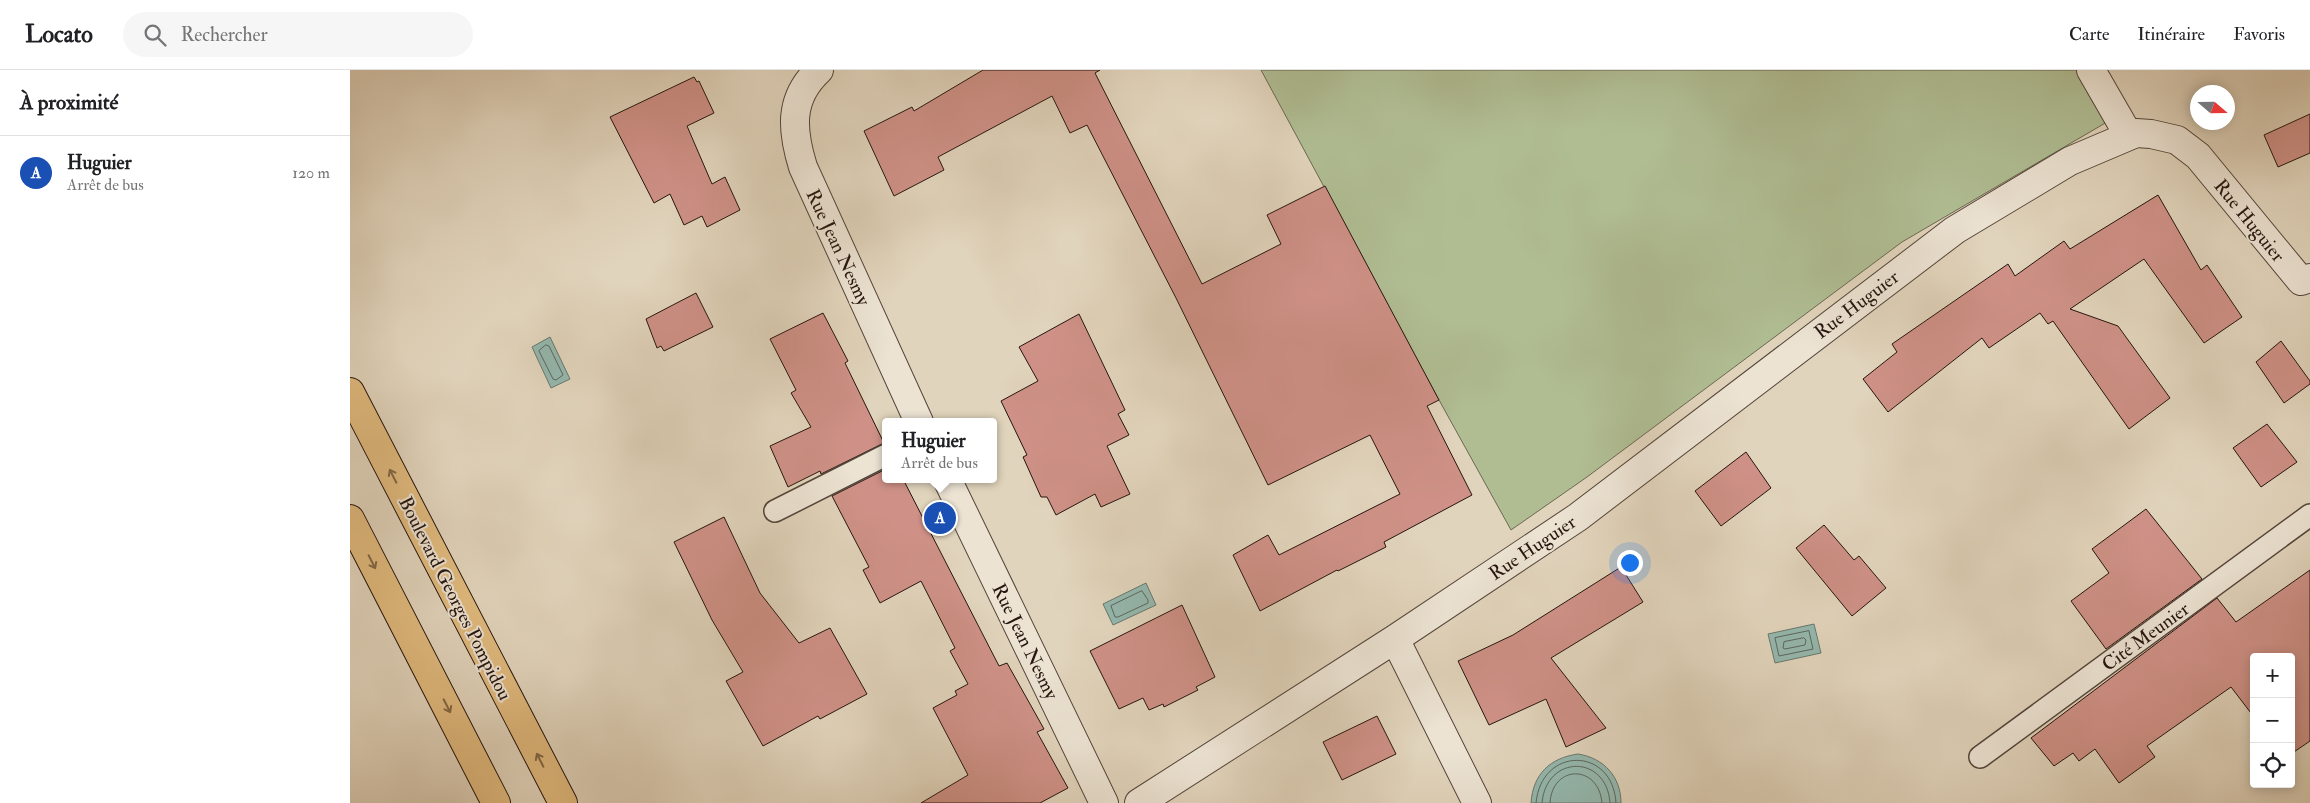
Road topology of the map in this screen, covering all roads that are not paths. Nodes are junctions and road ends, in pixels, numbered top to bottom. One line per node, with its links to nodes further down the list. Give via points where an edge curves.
1 (819, 70): 6 (street, Rue Jean Nesmy, via 800,96 794,116 798,153)
2 (2091, 70): 3 (street)
3 (2129, 136): 4 (street, Rue Huguier, via 2151,134 2177,140 2198,156); 12 (street, Rue Huguier, via 2070,161 1955,230 1578,517)
4 (2307, 285)
5 (350, 392): 15 (main road, Boulevard Georges Pompidou, one-way to 5)
6 (917, 418)
7 (882, 457): 9 (lane)
8 (949, 483): 16 (street, Rue Jean Nesmy)
9 (775, 512)
10 (2310, 515): 13 (lane, Cité Meunier)
11 (350, 518): 14 (main road, one-way to 14)
12 (1395, 639): 17 (street, Rue Huguier); 18 (street)
13 (1980, 757)
14 (496, 803)
15 (563, 803)
16 (1104, 803)
17 (1139, 803)
18 (1477, 803)

